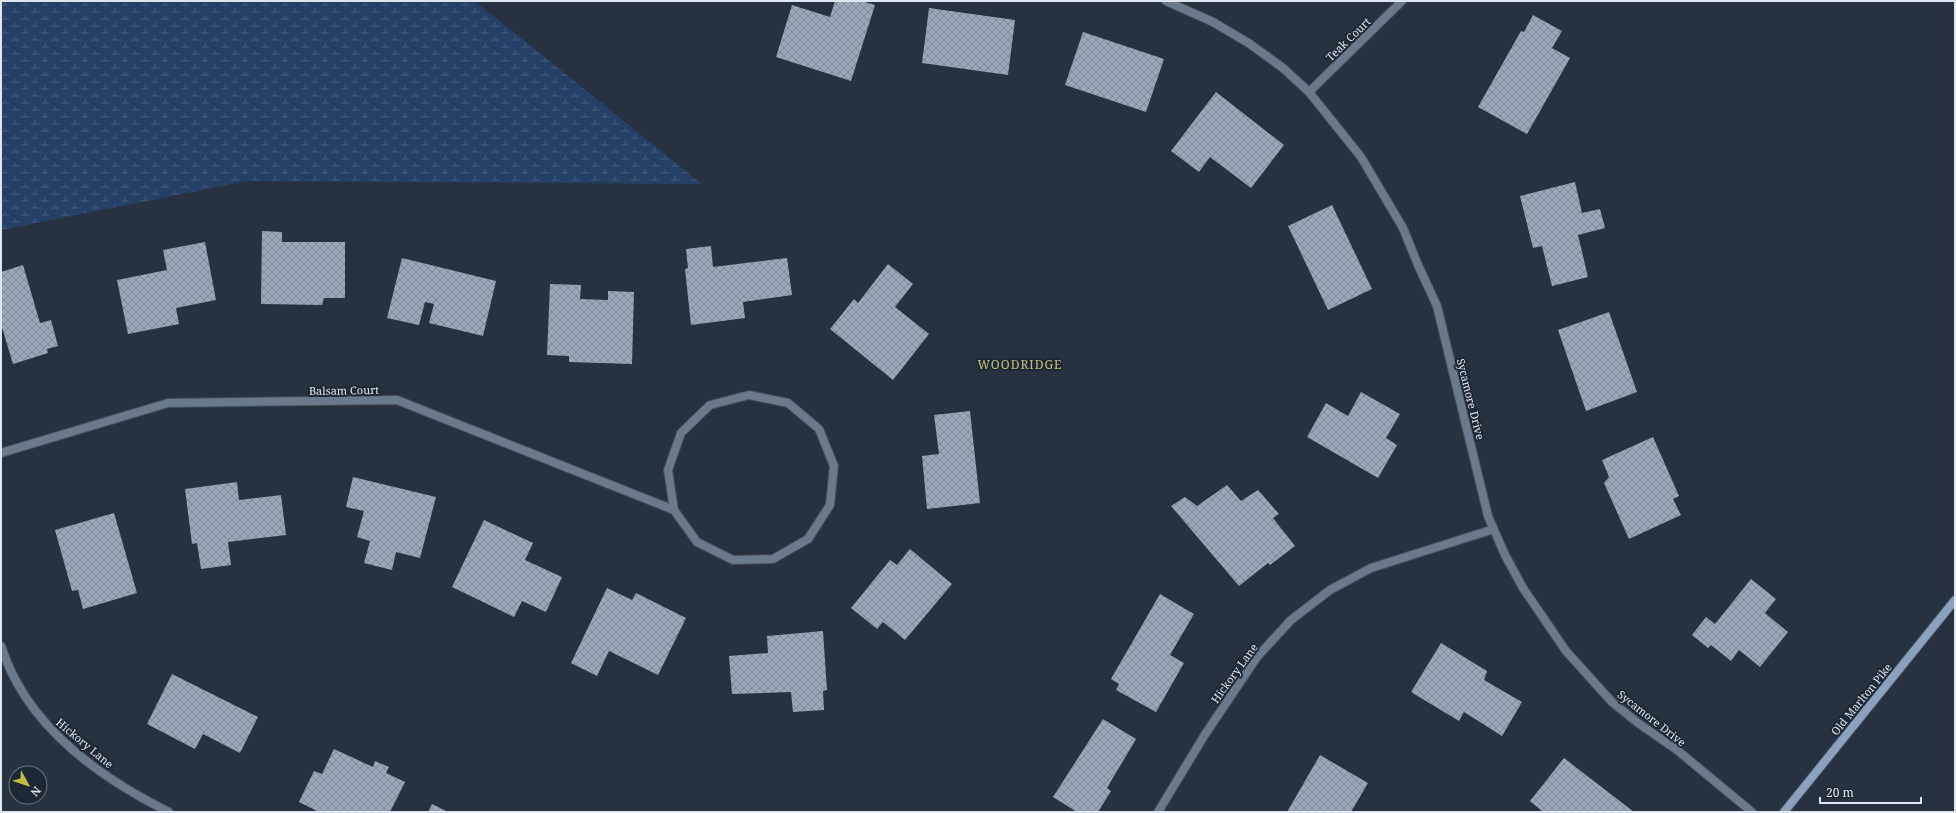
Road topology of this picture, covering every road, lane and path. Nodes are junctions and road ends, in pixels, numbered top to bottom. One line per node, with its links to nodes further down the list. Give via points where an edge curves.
1 (1166, 1): 3 (street, Sycamore Drive, via 1213,22 1250,44 1283,68)
2 (1402, 1): 3 (street, Teak Court)
3 (1309, 92): 6 (street, Sycamore Drive, via 1361,157 1382,190 1403,228 1437,306 1488,516)
4 (1, 453): 5 (street, Balsam Court, via 168,403 397,400)
5 (674, 510): 5 (street, via 697,542 734,560 773,559 808,539 830,505 834,466 819,428 788,402 749,395 710,406 681,433 668,470)
6 (1494, 529): 10 (street, Hickory Lane, via 1372,568 1330,590 1291,620 1257,657 1204,736); 11 (street, Sycamore Drive, via 1523,588 1566,651 1590,678 1612,702 1677,750)
7 (1955, 600): 12 (street, Old Marlton Pike)
8 (1, 646): 9 (street, Hickory Lane, via 24,696 49,729 112,780)
9 (169, 812)
10 (1158, 812)
11 (1752, 812)
12 (1784, 812)

